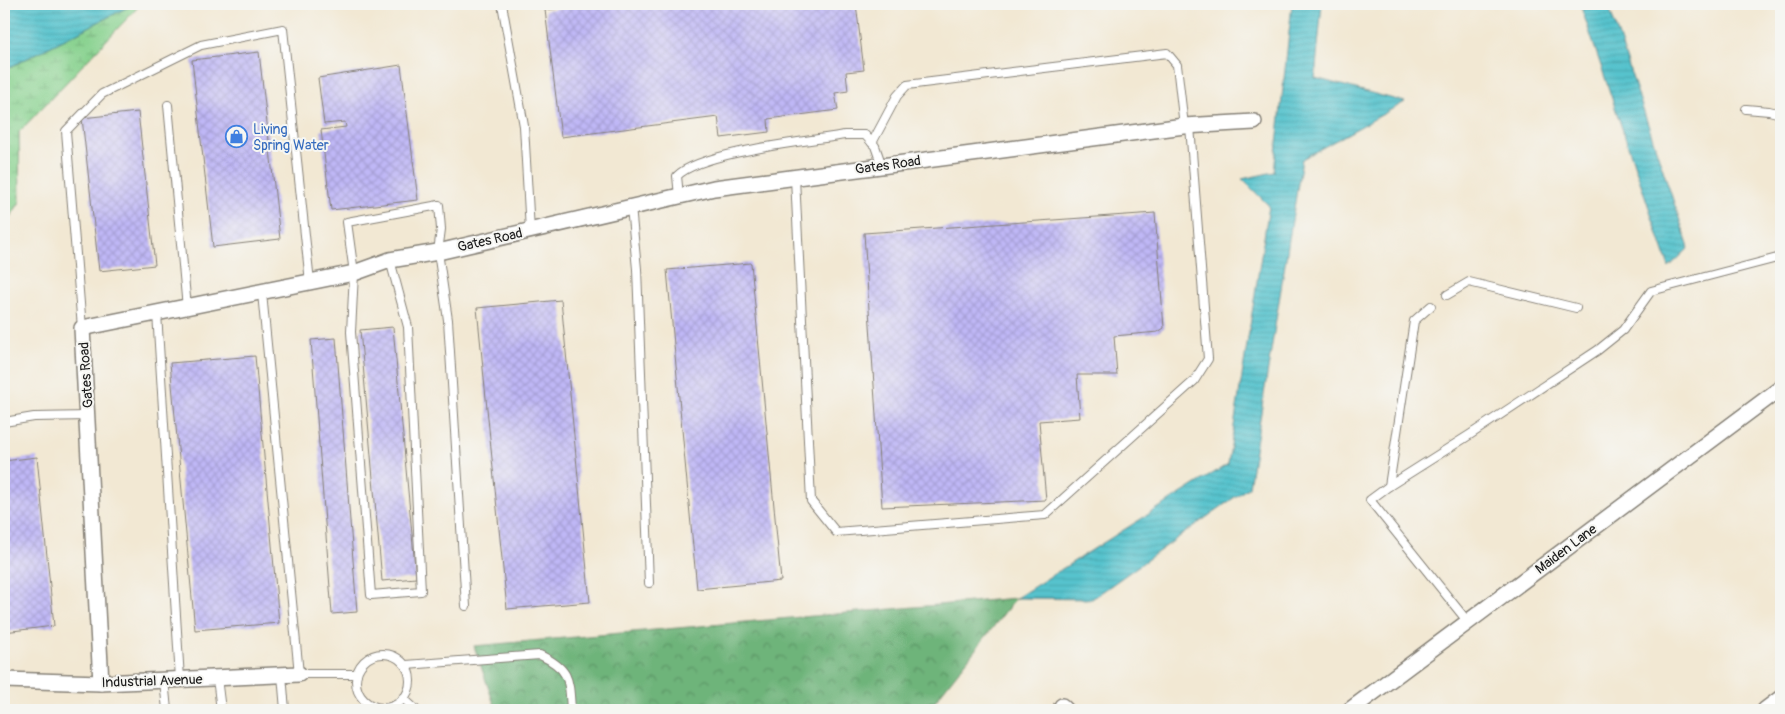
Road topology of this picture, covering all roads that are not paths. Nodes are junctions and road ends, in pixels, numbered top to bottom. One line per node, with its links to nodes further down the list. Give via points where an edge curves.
1 (502, 4): 12 (lane, via 524,126)
2 (168, 105): 21 (lane)
3 (1746, 109): 4 (lane)
4 (1781, 114)
5 (1254, 122): 6 (street, Gates Road)
6 (1187, 126): 7 (lane, via 1177,65 1167,53 906,85); 8 (street, Gates Road); 9 (lane, via 1208,359 1194,381 1045,515 836,532 811,501)
7 (872, 143): 8 (lane); 10 (lane, via 865,135 845,135 722,157 682,171 677,176)
8 (882, 166): 9 (street, Gates Road)
9 (795, 178): 10 (street, Gates Road, via 714,188)
10 (679, 196): 11 (street, Gates Road)
11 (631, 207): 12 (street, Gates Road); 29 (lane, via 637,269)
12 (530, 231): 13 (street, Gates Road)
13 (438, 252): 15 (street, Gates Road); 16 (lane, via 441,230 439,205 347,222); 30 (lane, via 448,320)
14 (1781, 257): 28 (lane, via 1651,291 1623,330 1598,350)
15 (390, 260): 16 (street, Gates Road); 16 (lane, via 408,327 421,591 371,595 351,332)
16 (354, 273): 17 (street, Gates Road)
17 (310, 282): 18 (street, Gates Road); 24 (lane, via 283,29 201,45 102,94 66,131)
18 (262, 293): 21 (street, Gates Road); 33 (lane)
19 (1447, 295): 22 (lane, via 1469,282)
20 (1431, 306): 28 (lane, via 1414,321)
21 (187, 308): 23 (street, Gates Road)
22 (1576, 308)
23 (157, 313): 24 (street, Gates Road); 39 (lane)
24 (82, 328): 26 (street, Gates Road)
25 (1781, 388): 31 (street, Maiden Lane)
26 (89, 416): 27 (lane, via 34,417); 40 (street, Gates Road)
27 (4, 422)
28 (1389, 486): 31 (lane, via 1370,500)
29 (650, 583)
30 (466, 606)
31 (1468, 622): 48 (street, Maiden Lane)
32 (406, 666): 34 (lane, via 400,659 383,654 367,660); 41 (lane, via 410,682); 47 (lane, via 540,655 557,664 569,679)
33 (299, 674): 34 (lane); 35 (street, Industrial Avenue)
34 (358, 674): 41 (lane, via 359,692 371,704 388,707)
35 (282, 675): 36 (street, Industrial Avenue); 45 (lane)
36 (217, 678): 39 (street, Industrial Avenue); 44 (lane)
37 (4, 680): 40 (street, Industrial Avenue)
38 (164, 680): 39 (street, Industrial Avenue); 40 (street, Industrial Avenue); 43 (lane)
39 (180, 680)
40 (101, 683)
41 (404, 698): 46 (lane)
42 (1781, 698): 49 (street)
43 (166, 710)
44 (221, 710)
45 (285, 710)
46 (416, 710)
47 (571, 710)
48 (1350, 710)
49 (1764, 710)

